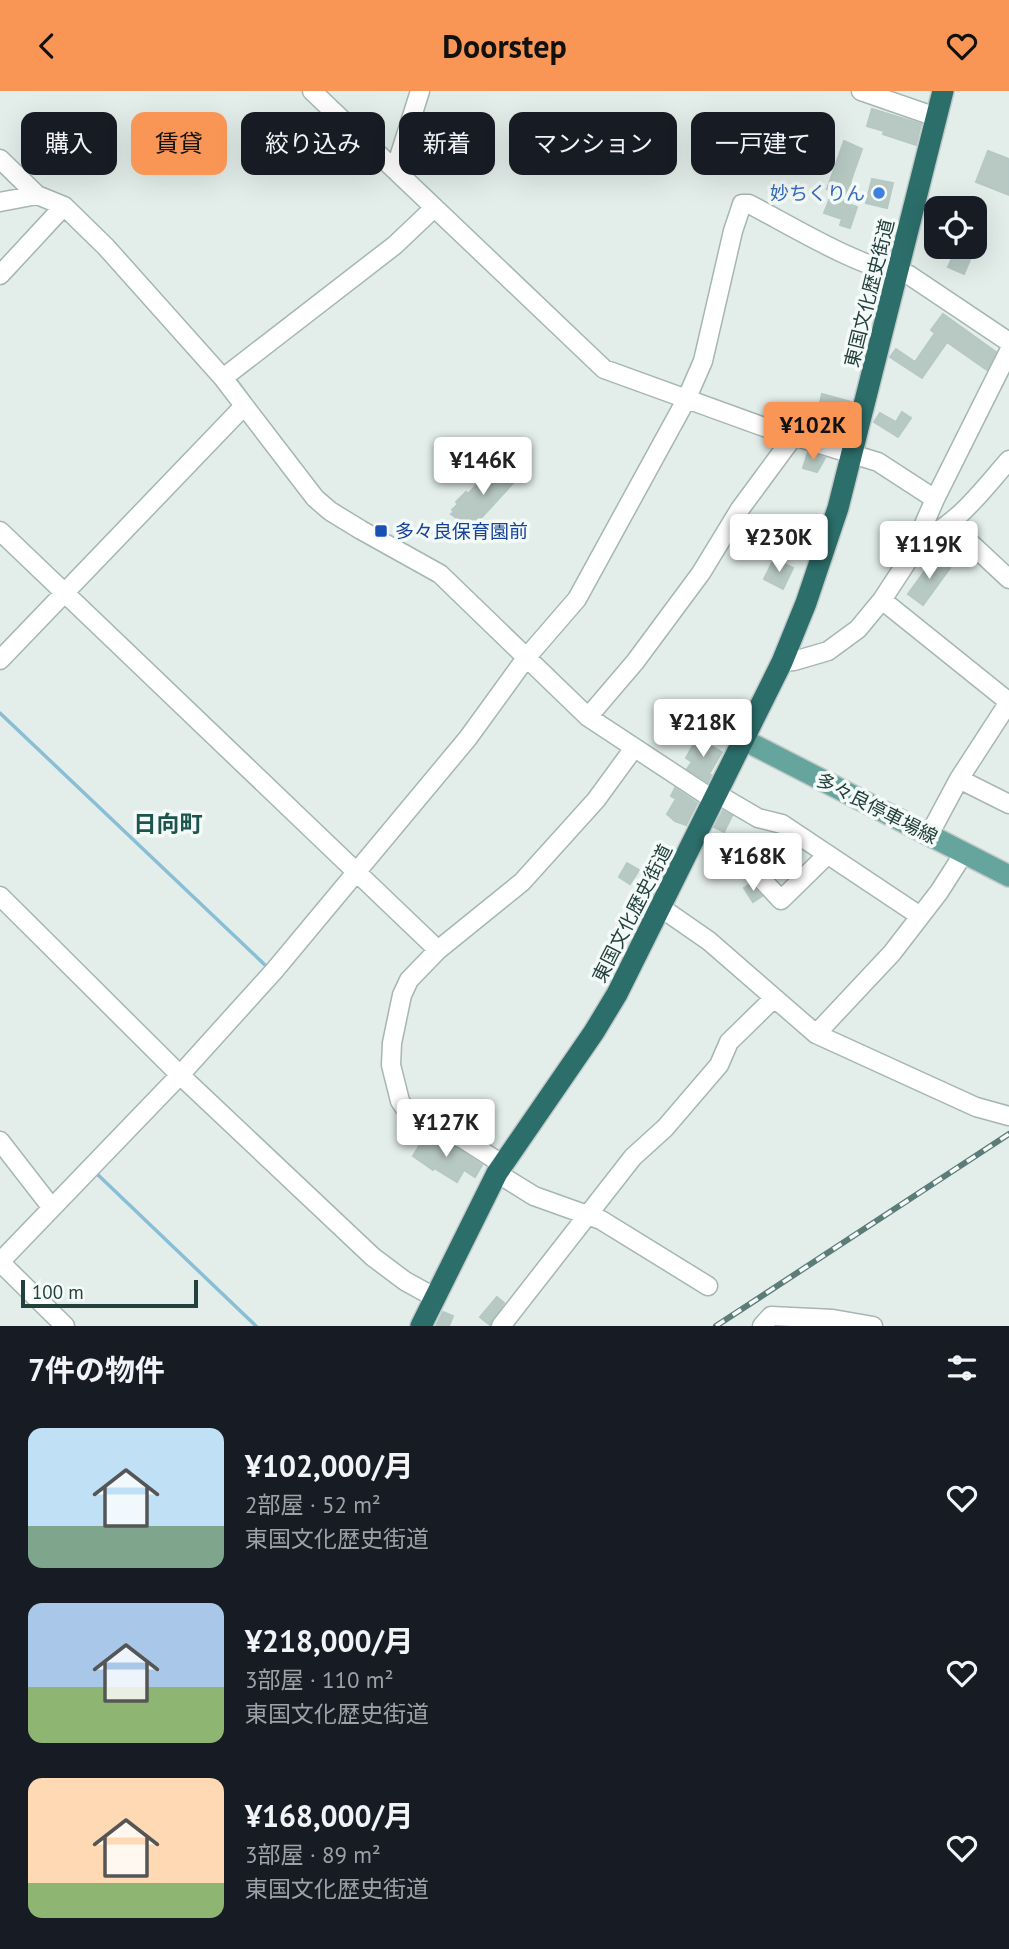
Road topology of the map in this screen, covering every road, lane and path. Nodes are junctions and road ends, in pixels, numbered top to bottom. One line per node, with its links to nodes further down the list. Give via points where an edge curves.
1 (312, 91): 7 (street)
2 (420, 91): 7 (street)
3 (861, 91): 5 (street)
4 (943, 91): 5 (highway, 東国文化歴史街道)
5 (936, 117): 12 (highway, 東国文化歴史街道)
6 (0, 159): 8 (street)
7 (395, 170): 11 (street)
8 (37, 195): 9 (street); 10 (street)
9 (0, 202)
10 (64, 206): 13 (street); 16 (street)
11 (434, 208): 16 (street, via 395,245); 17 (street, via 604,369)
12 (897, 274): 14 (street, via 909,275); 17 (street, via 742,204 703,361); 20 (highway, 東国文化歴史街道)
13 (0, 275)
14 (1009, 342)
15 (1009, 351): 22 (street)
16 (223, 378): 18 (street)
17 (685, 400): 19 (street); 29 (street, via 577,599)
18 (244, 406): 27 (street); 29 (street, via 315,498 440,574)
19 (792, 435): 20 (street); 33 (street, via 701,573)
20 (852, 452): 22 (street, via 878,462); 31 (highway, 東国文化歴史街道, via 825,551)
21 (1009, 460): 23 (street, via 972,505)
22 (935, 499): 25 (street)
23 (949, 523): 25 (street); 26 (street)
24 (0, 531): 27 (street)
25 (919, 542): 28 (street)
26 (1009, 579)
27 (65, 592): 30 (street); 43 (street)
28 (882, 600): 31 (street, via 858,629 828,651); 32 (street)
29 (526, 658): 33 (street); 43 (street)
30 (0, 660)
31 (782, 662): 34 (highway, 東国文化歴史街道)
32 (1009, 702): 36 (street)
33 (588, 717): 35 (street)
34 (744, 740): 37 (highway, 東国文化歴史街道); 39 (main road, 多々良停車場線)
35 (634, 748): 37 (street); 48 (street, via 596,800 522,882)
36 (959, 779): 38 (street); 39 (street)
37 (716, 797): 42 (street, via 758,818 782,824); 46 (highway, 東国文化歴史街道)
38 (1009, 804)
39 (929, 835): 40 (main road, 多々良停車場線)
40 (964, 853): 44 (main road, 多々良停車場線); 47 (street)
41 (739, 855): 42 (street, via 781,900)
42 (827, 855): 47 (street)
43 (357, 872): 48 (street); 51 (street)
44 (1009, 876)
45 (0, 896): 51 (street)
46 (660, 907): 49 (street, via 709,941); 54 (highway, 東国文化歴史街道, via 609,1009)
47 (920, 916): 50 (street)
48 (438, 950): 54 (street, via 409,980 402,995 391,1065 400,1101 418,1121 463,1139)
49 (773, 999): 50 (street); 56 (street, via 729,1042 719,1065)
50 (816, 1034): 52 (street, via 909,1079)
51 (180, 1075): 55 (street); 59 (street, via 386,1268)
52 (1009, 1116)
53 (0, 1141): 55 (street)
54 (500, 1168): 56 (street, via 534,1196); 59 (highway, 東国文化歴史街道)
55 (52, 1208): 57 (street)
56 (587, 1214): 58 (street); 62 (street)
57 (0, 1262): 60 (street)
58 (708, 1286)
59 (434, 1297): 61 (highway, 東国文化歴史街道)
60 (65, 1326)
61 (421, 1326)
62 (501, 1326)
63 (762, 1326): 64 (street, via 771,1316)
64 (873, 1326)

